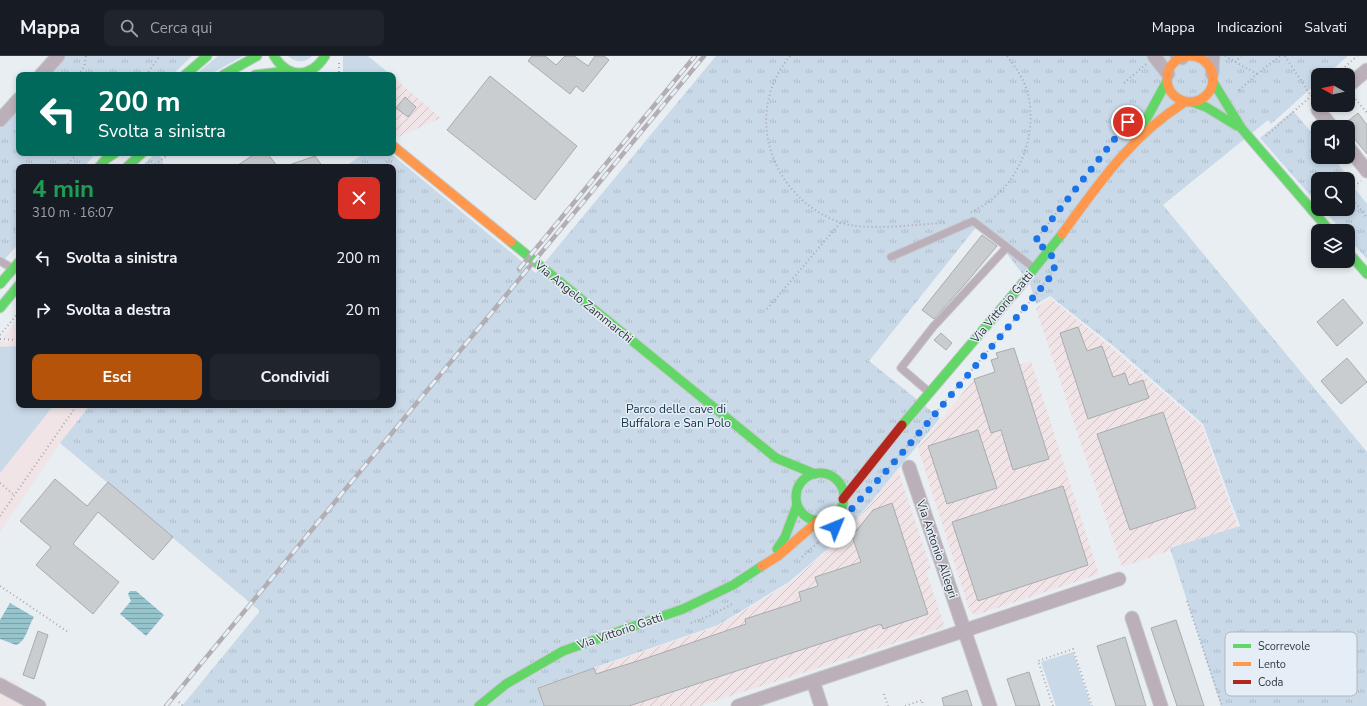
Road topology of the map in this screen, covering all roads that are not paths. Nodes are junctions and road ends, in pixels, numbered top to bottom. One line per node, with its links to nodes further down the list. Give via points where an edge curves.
1 (58, 56): 11 (street)
2 (207, 56): 12 (street)
3 (257, 56): 13 (street)
4 (274, 56): 14 (street, via 278,64)
5 (1213, 56): 17 (street)
6 (1185, 57): 16 (street, via 1171,67); 17 (street, via 1204,61)
7 (324, 58): 9 (street); 15 (street)
8 (1151, 62): 16 (street)
9 (328, 70)
10 (1367, 70): 18 (street)
11 (44, 72)
12 (188, 72)
13 (228, 72)
14 (292, 72)
15 (309, 72)
16 (1167, 77): 20 (street, via 1172,94); 24 (street, Via Vittorio Gatti, via 1155,105)
17 (1212, 78): 20 (street, via 1206,96); 22 (street)
18 (1355, 80)
19 (16, 102): 21 (street)
20 (1188, 102): 22 (street, via 1206,107); 24 (street, Via Vittorio Gatti, via 1164,114)
21 (0, 120)
22 (1242, 129): 30 (street)
23 (396, 148): 46 (street, Via Angelo Zammarchi)
24 (1129, 148): 40 (street, Via Vittorio Gatti)
25 (110, 156): 28 (street)
26 (139, 156): 29 (street)
27 (1355, 157): 31 (street)
28 (102, 164)
29 (129, 164)
30 (1274, 164): 32 (lane); 33 (street)
31 (1365, 169)
32 (1265, 172)
33 (1324, 224)
34 (1007, 247): 35 (lane, via 973,221); 40 (lane); 45 (lane, via 933,327 901,368)
35 (891, 258)
36 (1355, 260): 41 (street)
37 (0, 261): 39 (lane)
38 (16, 266): 39 (street)
39 (13, 269): 42 (street)
40 (1035, 269): 45 (street, Via Vittorio Gatti)
41 (1367, 274)
42 (0, 284)
43 (16, 289): 44 (street)
44 (0, 308)
45 (929, 392): 47 (street, Via Vittorio Gatti)
46 (776, 458): 49 (street, Via Angelo Zammarchi); 50 (street, Via Angelo Zammarchi)
47 (870, 463): 51 (street, Via Vittorio Gatti, via 848,474); 54 (street, Via Vittorio Gatti)
48 (909, 467): 60 (street, Via Antonio Allegri)
49 (782, 470)
50 (815, 474): 51 (street, Via Vittorio Gatti); 53 (street, via 804,479)
51 (832, 477): 54 (street, via 840,484)
52 (789, 482): 53 (street)
53 (796, 494): 55 (street, Via Vittorio Gatti)
54 (844, 499): 56 (street, Via Vittorio Gatti, via 840,511 824,521)
55 (797, 505): 56 (street, via 803,514); 57 (street, Via Vittorio Gatti, via 785,537)
56 (818, 521): 57 (street, Via Vittorio Gatti)
57 (765, 564): 64 (street, Via Vittorio Gatti, via 733,585 683,609 583,643 542,662 506,684)
58 (1119, 579): 60 (street)
59 (1132, 618): 68 (street)
60 (965, 631): 61 (street); 67 (street, Via Antonio Allegri)
61 (813, 681): 65 (street); 66 (street)
62 (0, 686): 63 (street)
63 (39, 706)
64 (479, 706)
65 (738, 706)
66 (821, 706)
67 (990, 706)
68 (1161, 706)

